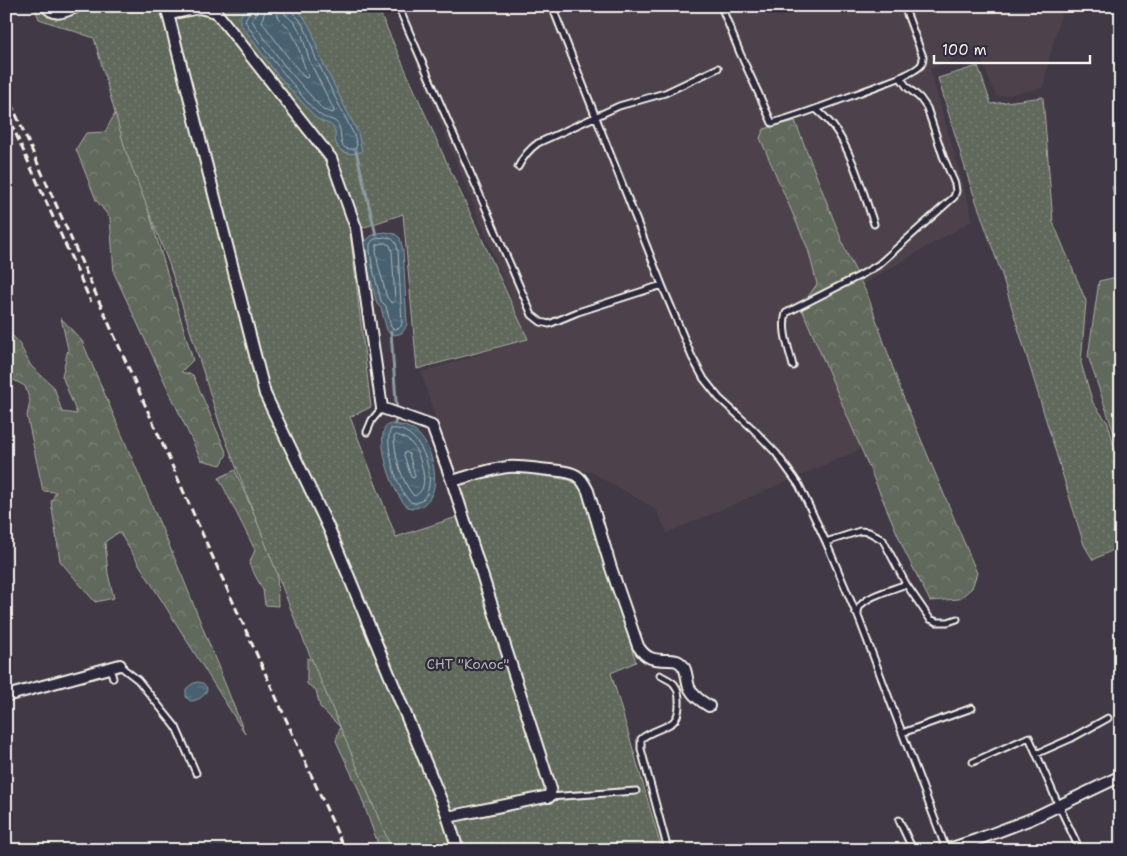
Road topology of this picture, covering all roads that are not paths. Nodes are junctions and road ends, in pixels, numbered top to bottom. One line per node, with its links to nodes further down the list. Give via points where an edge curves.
1 (46, 6): 2 (street, via 56,13)
2 (78, 6)
3 (398, 6): 14 (lane, via 532,315 549,324)
4 (552, 6): 11 (lane)
5 (721, 6): 10 (lane, via 772,122)
6 (904, 6): 9 (lane, via 923,57 920,67)
7 (168, 10): 16 (street, via 199,8 216,12 331,158 356,228); 38 (street, via 266,394 330,531)
8 (718, 68): 11 (lane, via 665,93)
9 (900, 77): 10 (lane); 15 (lane, via 927,108 955,184 954,197 878,265 786,313 784,328)
10 (816, 109): 13 (lane, via 833,126 843,144)
11 (595, 116): 12 (lane, via 538,143 524,154); 14 (lane)
12 (518, 167)
13 (874, 224)
14 (662, 285): 19 (lane, via 704,378 719,398 776,452 799,485)
15 (793, 366)
16 (382, 408): 17 (lane); 18 (street, via 432,426)
17 (367, 432)
18 (452, 481): 27 (street, via 508,467 577,476 588,491 611,568 642,653 654,659 682,664 689,687 700,701); 36 (street, via 551,789)
19 (826, 542): 20 (lane, via 860,531 869,532 883,540); 21 (lane)
20 (906, 584): 21 (lane, via 863,602 858,608); 22 (lane, via 930,619 948,622)
21 (858, 616): 30 (lane)
22 (957, 619)
23 (115, 666): 25 (lane); 26 (street); 33 (lane, via 138,680 176,727)
24 (660, 675): 41 (lane, via 674,684 679,702 678,715 672,722 641,739 641,749)
25 (113, 678)
26 (6, 696)
27 (709, 706)
28 (972, 708): 30 (lane)
29 (1108, 718): 31 (lane)
30 (902, 733): 43 (lane)
31 (1036, 754): 32 (lane, via 1029,737); 37 (lane)
32 (973, 762)
33 (196, 773)
34 (1121, 776): 37 (street)
35 (636, 791): 36 (lane)
36 (549, 798): 38 (street)
37 (1059, 806): 43 (street); 44 (lane)
38 (448, 817): 40 (street)
39 (899, 820): 42 (lane)
40 (458, 850)
41 (668, 850)
42 (913, 850)
43 (945, 850)
44 (1080, 850)

